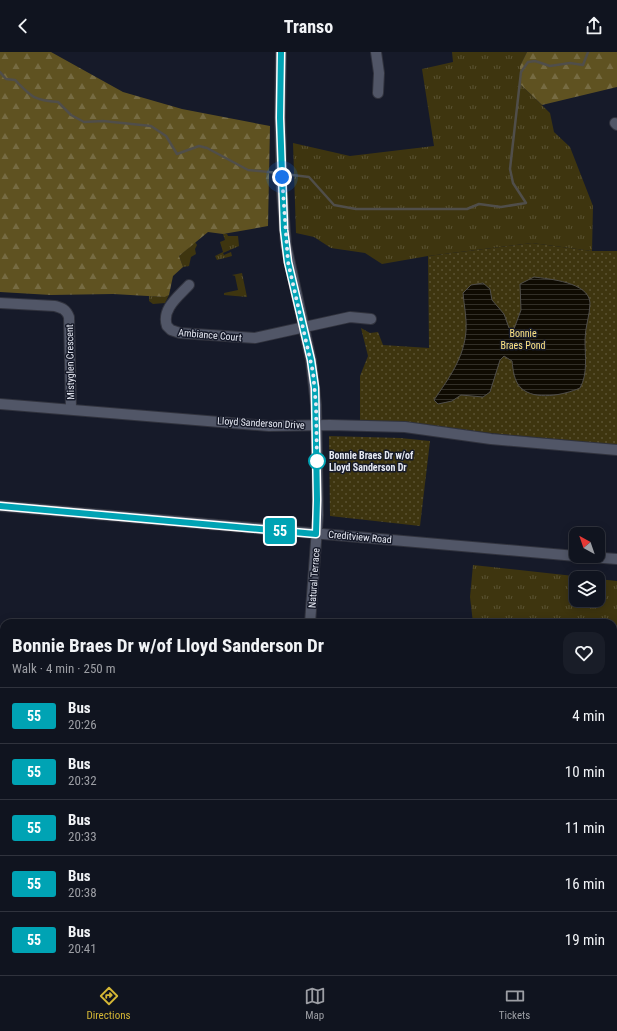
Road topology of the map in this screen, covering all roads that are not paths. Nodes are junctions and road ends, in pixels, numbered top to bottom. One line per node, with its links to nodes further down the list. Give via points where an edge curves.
1 (282, 52): 7 (street, Natural Terrace, via 280,118 284,230 288,262)
2 (376, 52): 3 (street)
3 (378, 93)
4 (189, 285): 7 (street, Ambiance Court, via 169,307 166,315 167,326 175,332 255,338)
5 (0, 302): 9 (street, Mistyglen Crescent, via 55,306 67,312)
6 (371, 319): 7 (street, Ambiance Court, via 350,318)
7 (304, 328): 10 (street, Natural Terrace, via 313,372)
8 (0, 404): 9 (street, Lloyd Sanderson Drive)
9 (71, 409): 10 (street, Lloyd Sanderson Drive, via 269,426)
10 (316, 425): 11 (street, Lloyd Sanderson Drive, via 405,427 491,439); 13 (street, Natural Terrace)
11 (617, 450)
12 (0, 506): 13 (street, Creditview Road)
13 (316, 534): 14 (street, Creditview Road); 17 (street, Natural Terrace)
14 (569, 555)
15 (605, 558): 16 (street, Creditview Road)
16 (617, 559)
17 (310, 619)

